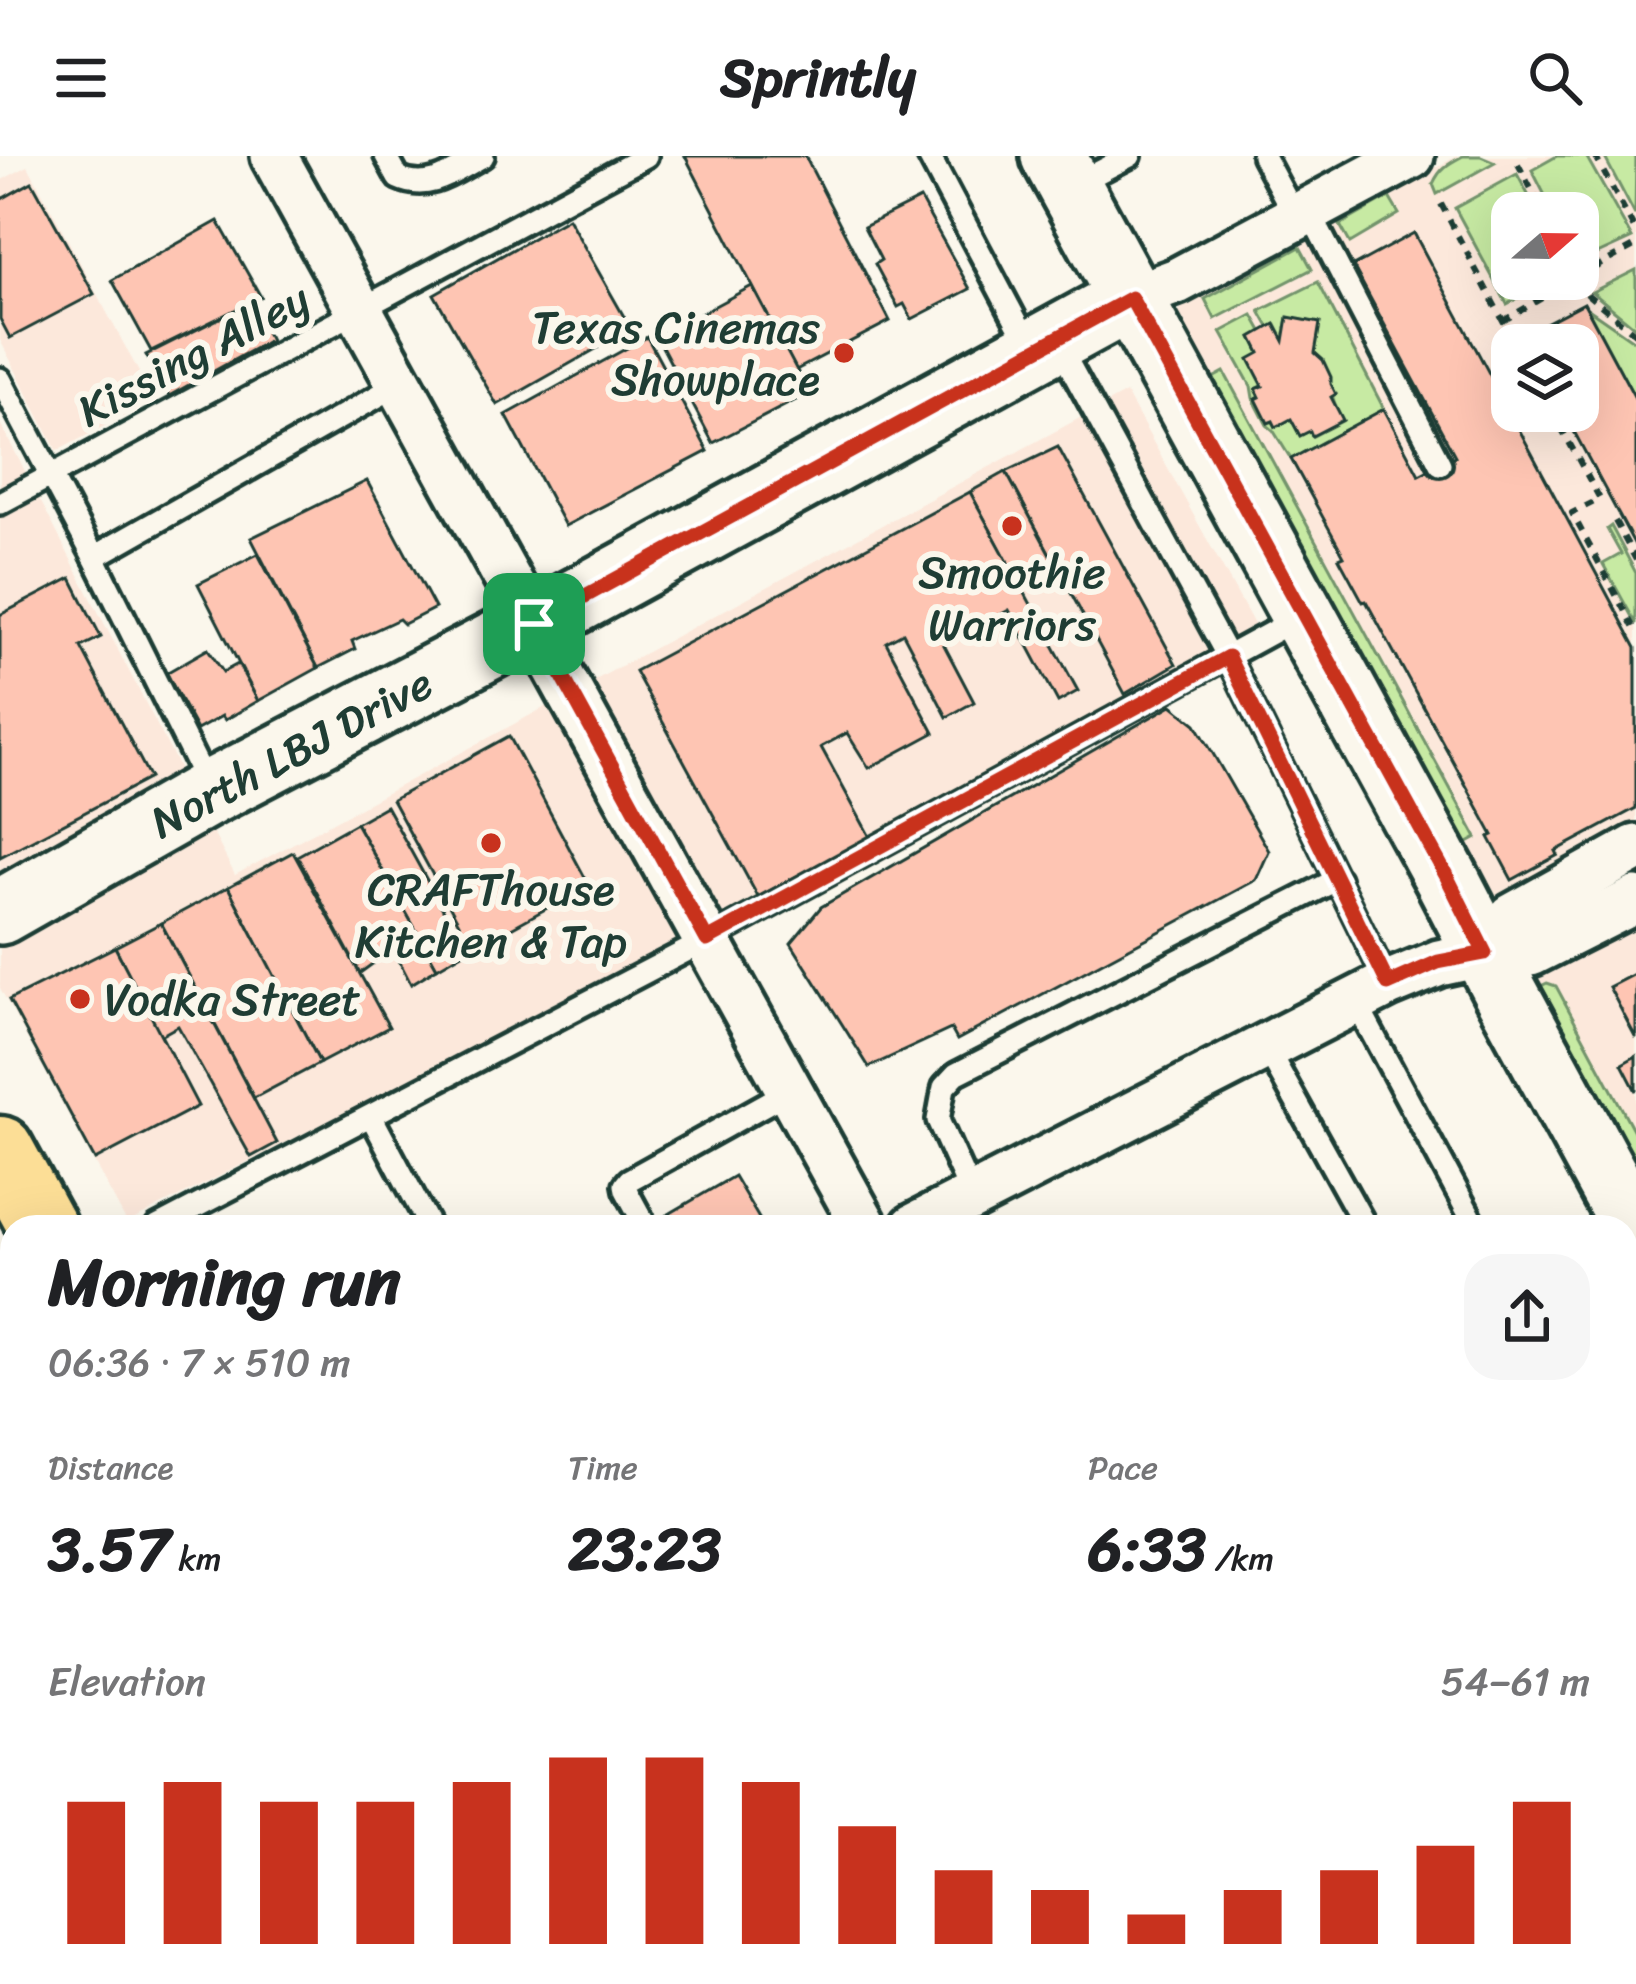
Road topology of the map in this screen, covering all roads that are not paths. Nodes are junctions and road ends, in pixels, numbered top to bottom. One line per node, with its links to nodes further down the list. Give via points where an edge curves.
1 (386, 156): 2 (lane, via 398,178 424,185)
2 (483, 156)
3 (646, 156): 12 (lane, Kissing Alley)
4 (929, 156): 13 (lane)
5 (1130, 156): 9 (lane)
6 (1263, 156): 10 (lane)
7 (1411, 156): 10 (street, North LBJ Drive)
8 (279, 158): 12 (street)
9 (1062, 172): 11 (main road)
10 (1303, 215): 11 (street, North LBJ Drive); 16 (lane)
11 (1131, 298): 13 (main road, North LBJ Drive); 20 (main road)
12 (360, 309): 15 (street); 17 (lane, Kissing Alley)
13 (1043, 344): 21 (main road, North LBJ Drive); 22 (lane)
14 (0, 379): 17 (lane)
15 (401, 383): 19 (lane); 21 (street)
16 (1440, 464)
17 (52, 474): 18 (lane, Kissing Alley); 19 (lane)
18 (0, 502)
19 (94, 556): 23 (lane)
20 (1304, 615): 22 (lane); 29 (main road)
21 (534, 624): 23 (main road, North LBJ Drive); 28 (street)
22 (1228, 657): 25 (lane); 28 (lane)
23 (211, 792): 27 (main road, North LBJ Drive)
24 (1636, 848): 29 (street, via 1512,917)
25 (1338, 879): 30 (lane); 35 (lane, via 956,1074 944,1087 938,1120)
26 (1636, 900): 29 (street, via 1531,953)
27 (0, 912)
28 (707, 940): 32 (street); 33 (lane)
29 (1485, 953): 30 (street, via 1438,962); 44 (main road)
30 (1372, 993): 31 (street); 43 (lane)
31 (1266, 1047): 35 (street); 42 (lane)
32 (791, 1090): 39 (lane, via 629,1180); 40 (street)
33 (370, 1116): 37 (lane); 38 (lane)
34 (0, 1150): 36 (main road)
35 (972, 1196): 41 (street)
36 (35, 1215)
37 (181, 1215)
38 (424, 1215)
39 (640, 1215)
40 (859, 1215)
41 (936, 1215)
42 (1359, 1215)
43 (1471, 1215)
44 (1627, 1215)

